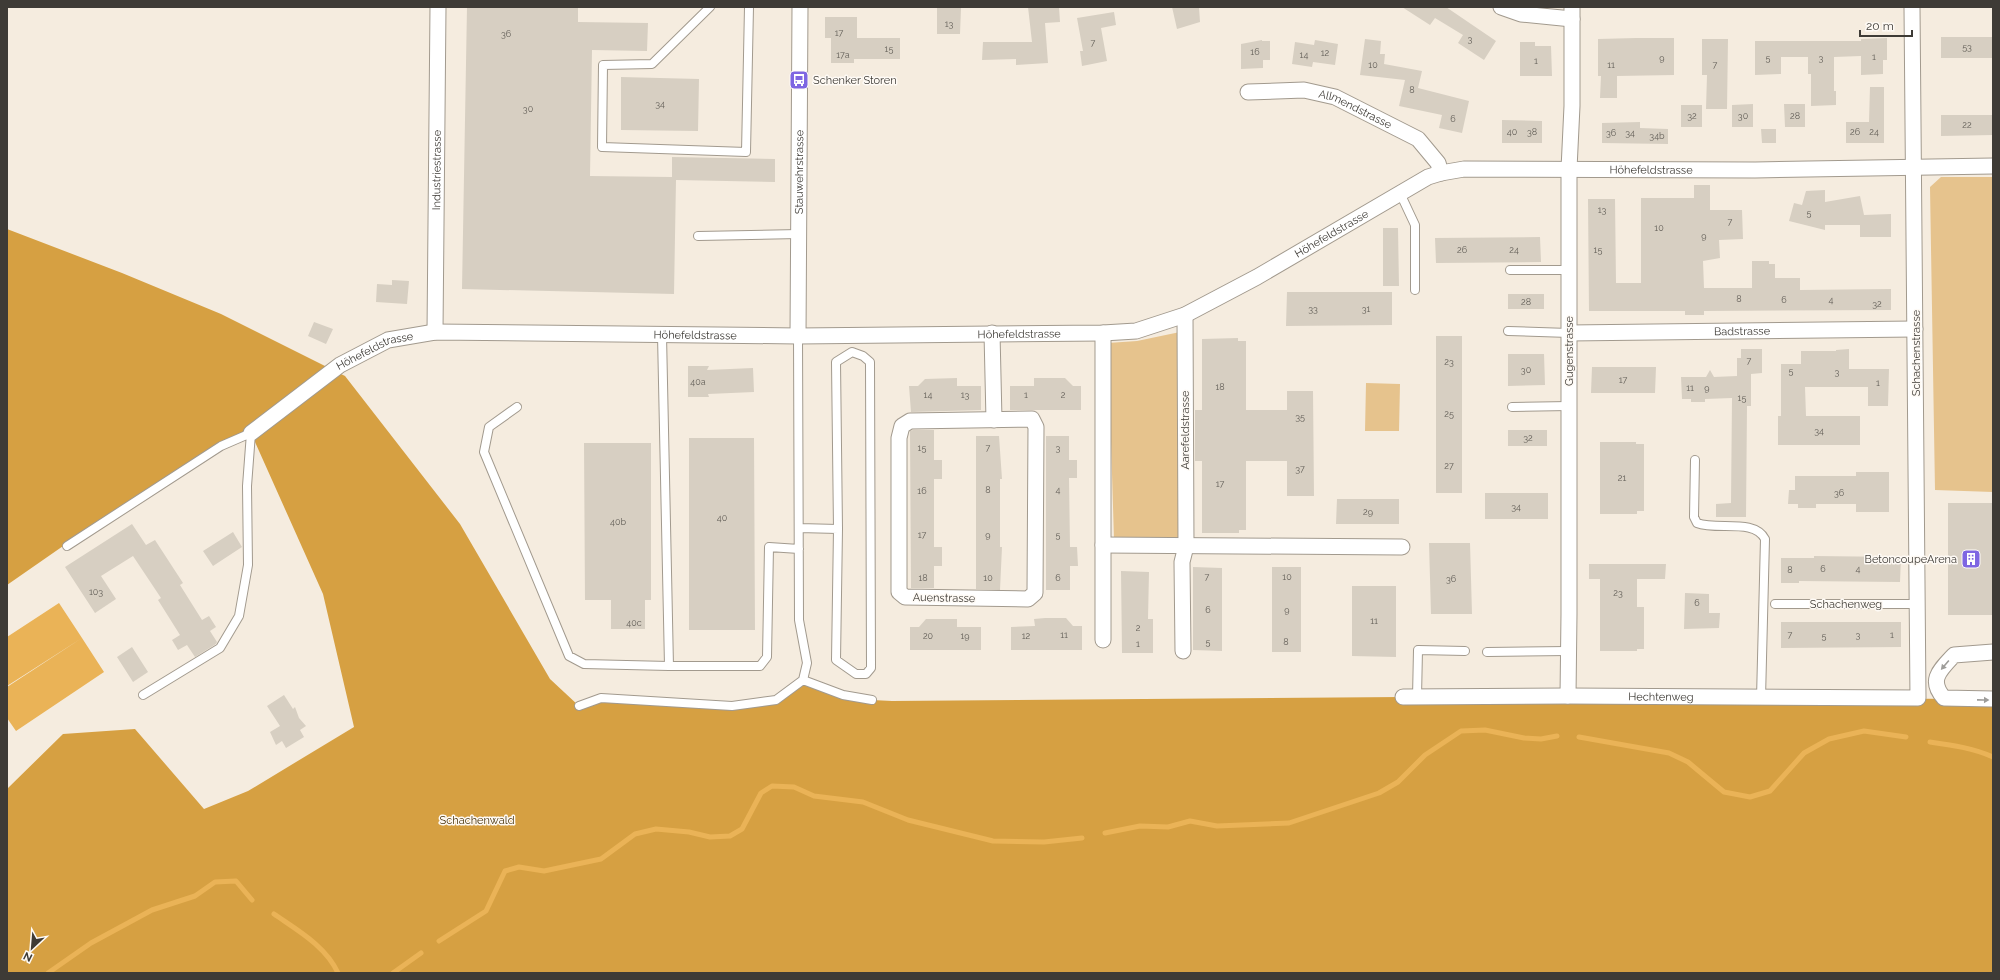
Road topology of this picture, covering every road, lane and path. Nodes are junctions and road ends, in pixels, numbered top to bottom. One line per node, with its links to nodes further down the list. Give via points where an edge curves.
1 (438, 7): 22 (street, Industriestrasse)
2 (710, 7): 3 (lane, via 652,64 603,65 602,146 746,152)
3 (749, 7)
4 (800, 7): 14 (street, Stauwehrstrasse)
5 (1501, 7): 7 (street, via 1521,14)
6 (1912, 7): 9 (street, Schachenstrasse)
7 (1572, 13): 11 (street, Gugenstrasse)
8 (1248, 92): 12 (street, Allmendstrasse, via 1304,90 1335,97 1418,139 1438,163)
9 (1914, 166): 10 (street, Höhefeldstrasse); 11 (street, Höhefeldstrasse, via 1755,170); 20 (street, Schachenstrasse)
10 (1993, 166)
11 (1569, 169): 12 (street, Höhefeldstrasse, via 1470,169); 17 (street, Gugenstrasse)
12 (1441, 173): 13 (street, Höhefeldstrasse)
13 (1400, 193): 18 (lane, via 1415,225); 19 (street, Höhefeldstrasse, via 1257,277)
14 (799, 234): 15 (lane); 27 (street, Stauwehrstrasse)
15 (698, 236)
16 (1510, 270): 17 (lane)
17 (1568, 270): 25 (street, Gugenstrasse)
18 (1415, 290)
19 (1185, 315): 24 (street, Höhefeldstrasse, via 1136,331); 38 (street, Aarefeldstrasse)
20 (1915, 329): 25 (street, Badstrasse); 42 (street, Schachenstrasse)
21 (1508, 331): 25 (lane)
22 (434, 332): 26 (street, Höhefeldstrasse); 32 (street, Höhefeldstrasse, via 388,340 340,364)
23 (992, 333): 24 (street, Höhefeldstrasse); 27 (street, Höhefeldstrasse); 31 (street)
24 (1103, 333): 36 (street)
25 (1569, 333): 28 (street, Gugenstrasse)
26 (662, 335): 27 (street, Höhefeldstrasse); 49 (lane)
27 (798, 336): 34 (lane)
28 (1569, 406): 30 (lane); 47 (street, Gugenstrasse)
29 (517, 407): 49 (lane, via 490,427 484,452 569,656 584,664)
30 (1512, 407)
31 (994, 420): 31 (street, Auenstrasse, via 910,421 902,426 899,438 899,592 905,597 1028,599 1035,593 1036,427 1032,420)
32 (251, 433): 37 (lane, Höhefeldstrasse, via 221,446); 51 (lane, via 248,565 239,616 220,648)
33 (1695, 460): 54 (lane, via 1694,517 1697,523 1706,527 1752,527 1765,538)
34 (799, 528): 35 (lane); 39 (lane)
35 (838, 529): 35 (lane, via 836,660 856,674 866,674 871,668 870,362 852,352 836,362)
36 (1103, 545): 38 (street); 43 (street)
37 (67, 546)
38 (1186, 546): 40 (street); 44 (street, Aarefeldstrasse, via 1182,562)
39 (799, 548): 49 (lane, via 769,547 767,657 760,666); 50 (lane, via 799,620 807,663)
40 (1402, 548)
41 (1775, 604): 42 (lane, Schachenweg)
42 (1918, 604): 55 (street, Schachenstrasse)
43 (1103, 640)
44 (1183, 651)
45 (1465, 651): 53 (lane, via 1418,650)
46 (1487, 652): 47 (lane)
47 (1568, 652): 52 (street, Gugenstrasse)
48 (1993, 652): 56 (street, one-way to 56, via 1954,654 1941,668 1936,680 1937,690 1944,698)
49 (669, 666)
50 (804, 680): 57 (lane, via 843,695); 58 (lane, via 776,700 732,706 601,698)
51 (143, 695)
52 (1568, 696): 53 (street, Hechtenweg); 54 (street, Hechtenweg)
53 (1410, 697)
54 (1760, 698): 55 (street, Hechtenweg)
55 (1918, 698)
56 (1993, 699)
57 (872, 700)
58 (579, 706)

